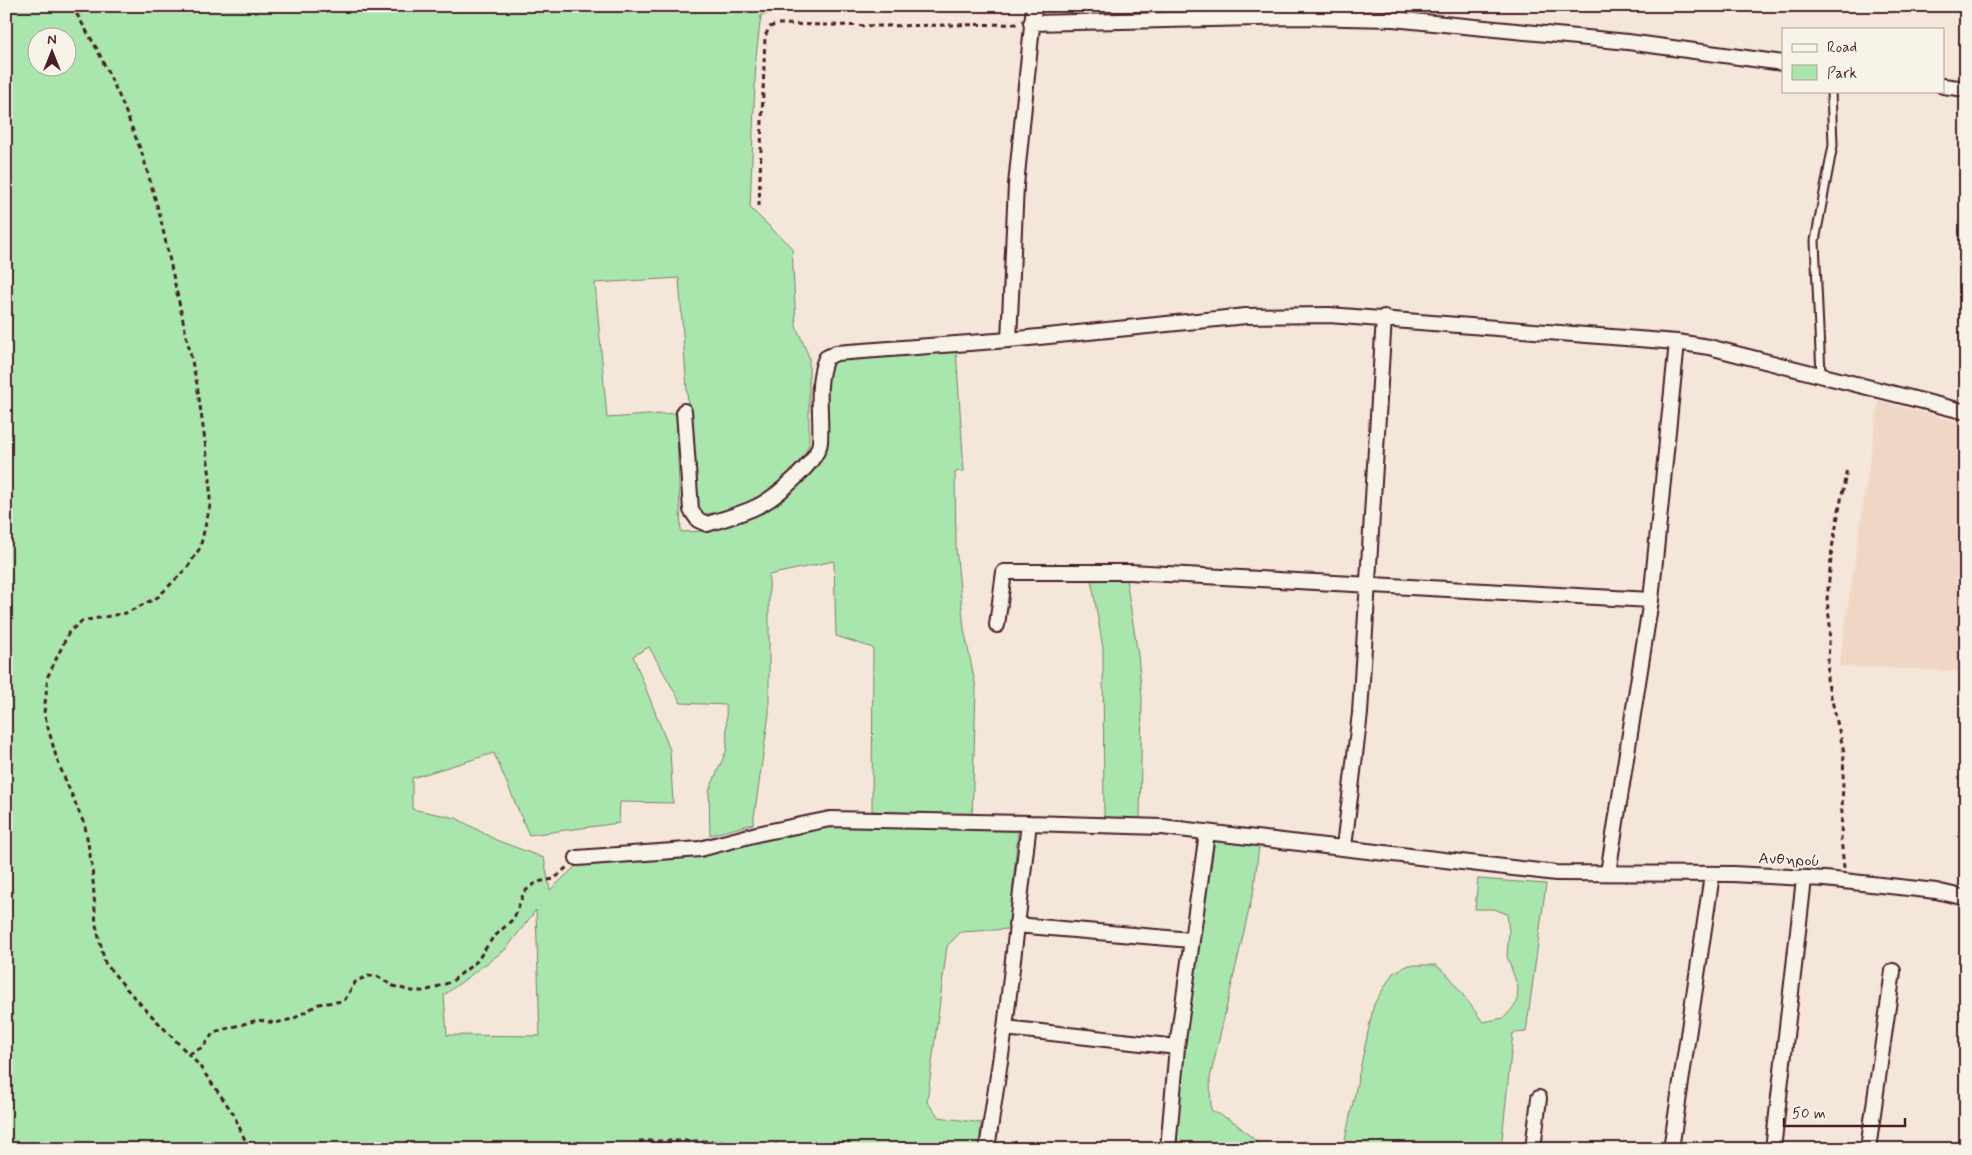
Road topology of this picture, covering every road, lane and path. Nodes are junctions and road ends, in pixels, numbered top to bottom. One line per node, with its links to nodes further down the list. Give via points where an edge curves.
1 (72, 6): 33 (path, via 121,100 143,156 160,216 197,384 210,476 210,506 200,548 158,598 126,613 82,621 69,632 48,676 44,713 57,760 85,826 92,866 96,925 105,963)
2 (1034, 6): 3 (street)
3 (1031, 23): 4 (street, via 1299,17 1393,19 1628,42); 8 (path, via 777,24 770,27 766,36); 10 (street, via 1016,185)
4 (1782, 63)
5 (1944, 86): 6 (street)
6 (1966, 89)
7 (1831, 92): 12 (lane, via 1833,145 1815,241)
8 (759, 206)
9 (1384, 318): 10 (street, via 1246,316); 11 (street); 16 (street)
10 (1009, 340): 13 (street, via 836,353 826,358 820,371 820,443 814,458 772,498 757,507 707,524 698,520 691,510)
11 (1677, 342): 12 (street); 17 (street)
12 (1821, 374): 14 (street)
13 (684, 411)
14 (1966, 412)
15 (1846, 468): 26 (path, via 1831,565 1827,679 1844,752 1840,838)
16 (1368, 586): 17 (street); 18 (street, via 1130,572 1004,572); 21 (street, via 1360,712)
17 (1651, 600): 23 (street)
18 (997, 625)
19 (1029, 823): 20 (street, Ανθηρού, via 1162,827); 22 (street, Ανθηρού, via 830,819 700,849); 28 (street)
20 (1207, 833): 21 (street, Ανθηρού); 29 (street)
21 (1344, 847): 23 (street, Ανθηρού, via 1547,872)
22 (577, 858): 33 (path, via 554,879 537,882 524,892 514,918 492,939 477,961 451,982 425,991 410,991 392,986 377,976 368,976 356,981 344,1002 319,1004 293,1019 275,1023 258,1020 214,1032 203,1047)
23 (1608, 873): 24 (street, Ανθηρού)
24 (1712, 875): 25 (street, Ανθηρού); 41 (street)
25 (1804, 879): 26 (street, Ανθηρού); 42 (street)
26 (1845, 881): 27 (street, Ανθηρού, via 1936,891)
27 (1966, 898)
28 (1016, 924): 29 (street); 31 (street)
29 (1191, 940): 32 (street)
30 (1893, 971): 43 (street)
31 (1005, 1028): 32 (street); 38 (street)
32 (1177, 1047): 39 (street)
33 (189, 1054): 36 (path, via 233,1113)
34 (1539, 1098): 40 (street)
35 (639, 1141): 37 (path)
36 (249, 1149)
37 (856, 1149)
38 (987, 1149)
39 (1168, 1149)
40 (1533, 1149)
41 (1671, 1149)
42 (1773, 1149)
43 (1868, 1149)

